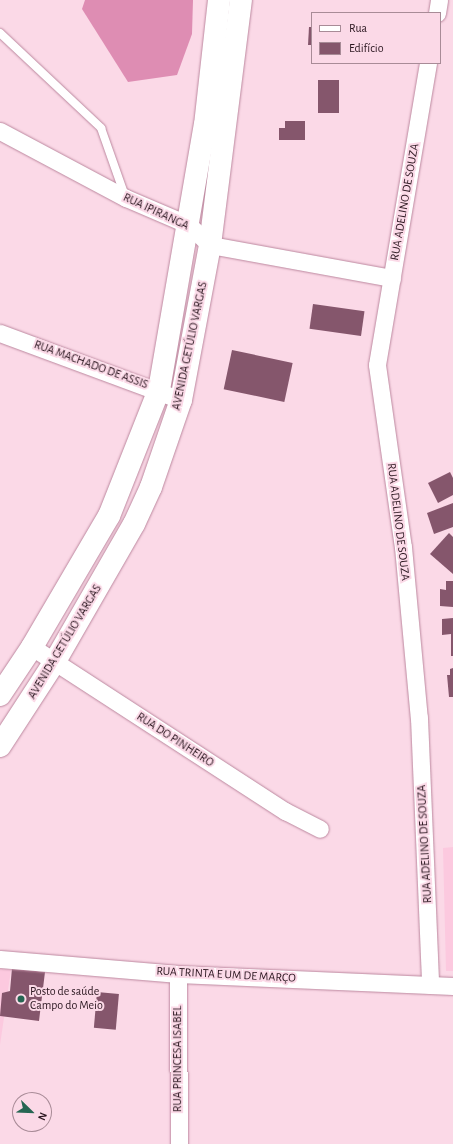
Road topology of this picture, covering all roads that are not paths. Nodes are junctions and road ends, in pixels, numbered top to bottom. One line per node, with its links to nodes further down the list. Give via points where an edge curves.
1 (219, 0): 9 (main road, AVENIDA GETÚLIO VARGAS, via 212,78)
2 (241, 0): 10 (main road, AVENIDA GETÚLIO VARGAS)
3 (439, 0): 4 (street)
4 (437, 12)
5 (0, 33): 8 (lane, via 101,128)
6 (428, 64): 11 (street, RUA ADELINO DE SOUZA)
7 (0, 131): 8 (street, RUA IPIRANGA)
8 (126, 198): 9 (street, RUA IPIRANGA)
9 (189, 225): 10 (street, RUA IPIRANGA); 13 (main road, AVENIDA GETÚLIO VARGAS)
10 (210, 245): 11 (street); 14 (main road, AVENIDA GETÚLIO VARGAS)
11 (392, 278): 22 (street, RUA ADELINO DE SOUZA, via 377,365 403,547 419,718)
12 (0, 333): 13 (street, RUA MACHADO DE ASSIS)
13 (159, 390): 14 (street, RUA MACHADO DE ASSIS); 15 (main road, AVENIDA GETÚLIO VARGAS, via 109,516)
14 (181, 400): 16 (main road, AVENIDA GETÚLIO VARGAS, via 151,487 134,524)
15 (32, 647): 16 (street, RUA DO PINHEIRO); 17 (main road, AVENIDA GETÚLIO VARGAS)
16 (54, 663): 18 (main road, AVENIDA GETÚLIO VARGAS); 19 (street, RUA DO PINHEIRO, via 285,811)
17 (0, 695)
18 (0, 746)
19 (320, 829)
20 (0, 959): 21 (street, RUA TRINTA E UM DE MARÇO)
21 (178, 974): 22 (street, RUA TRINTA E UM DE MARÇO); 24 (street, RUA PRINCESA ISABEL)
22 (430, 985): 23 (street, RUA TRINTA E UM DE MARÇO)
23 (453, 986)
24 (179, 1144)

